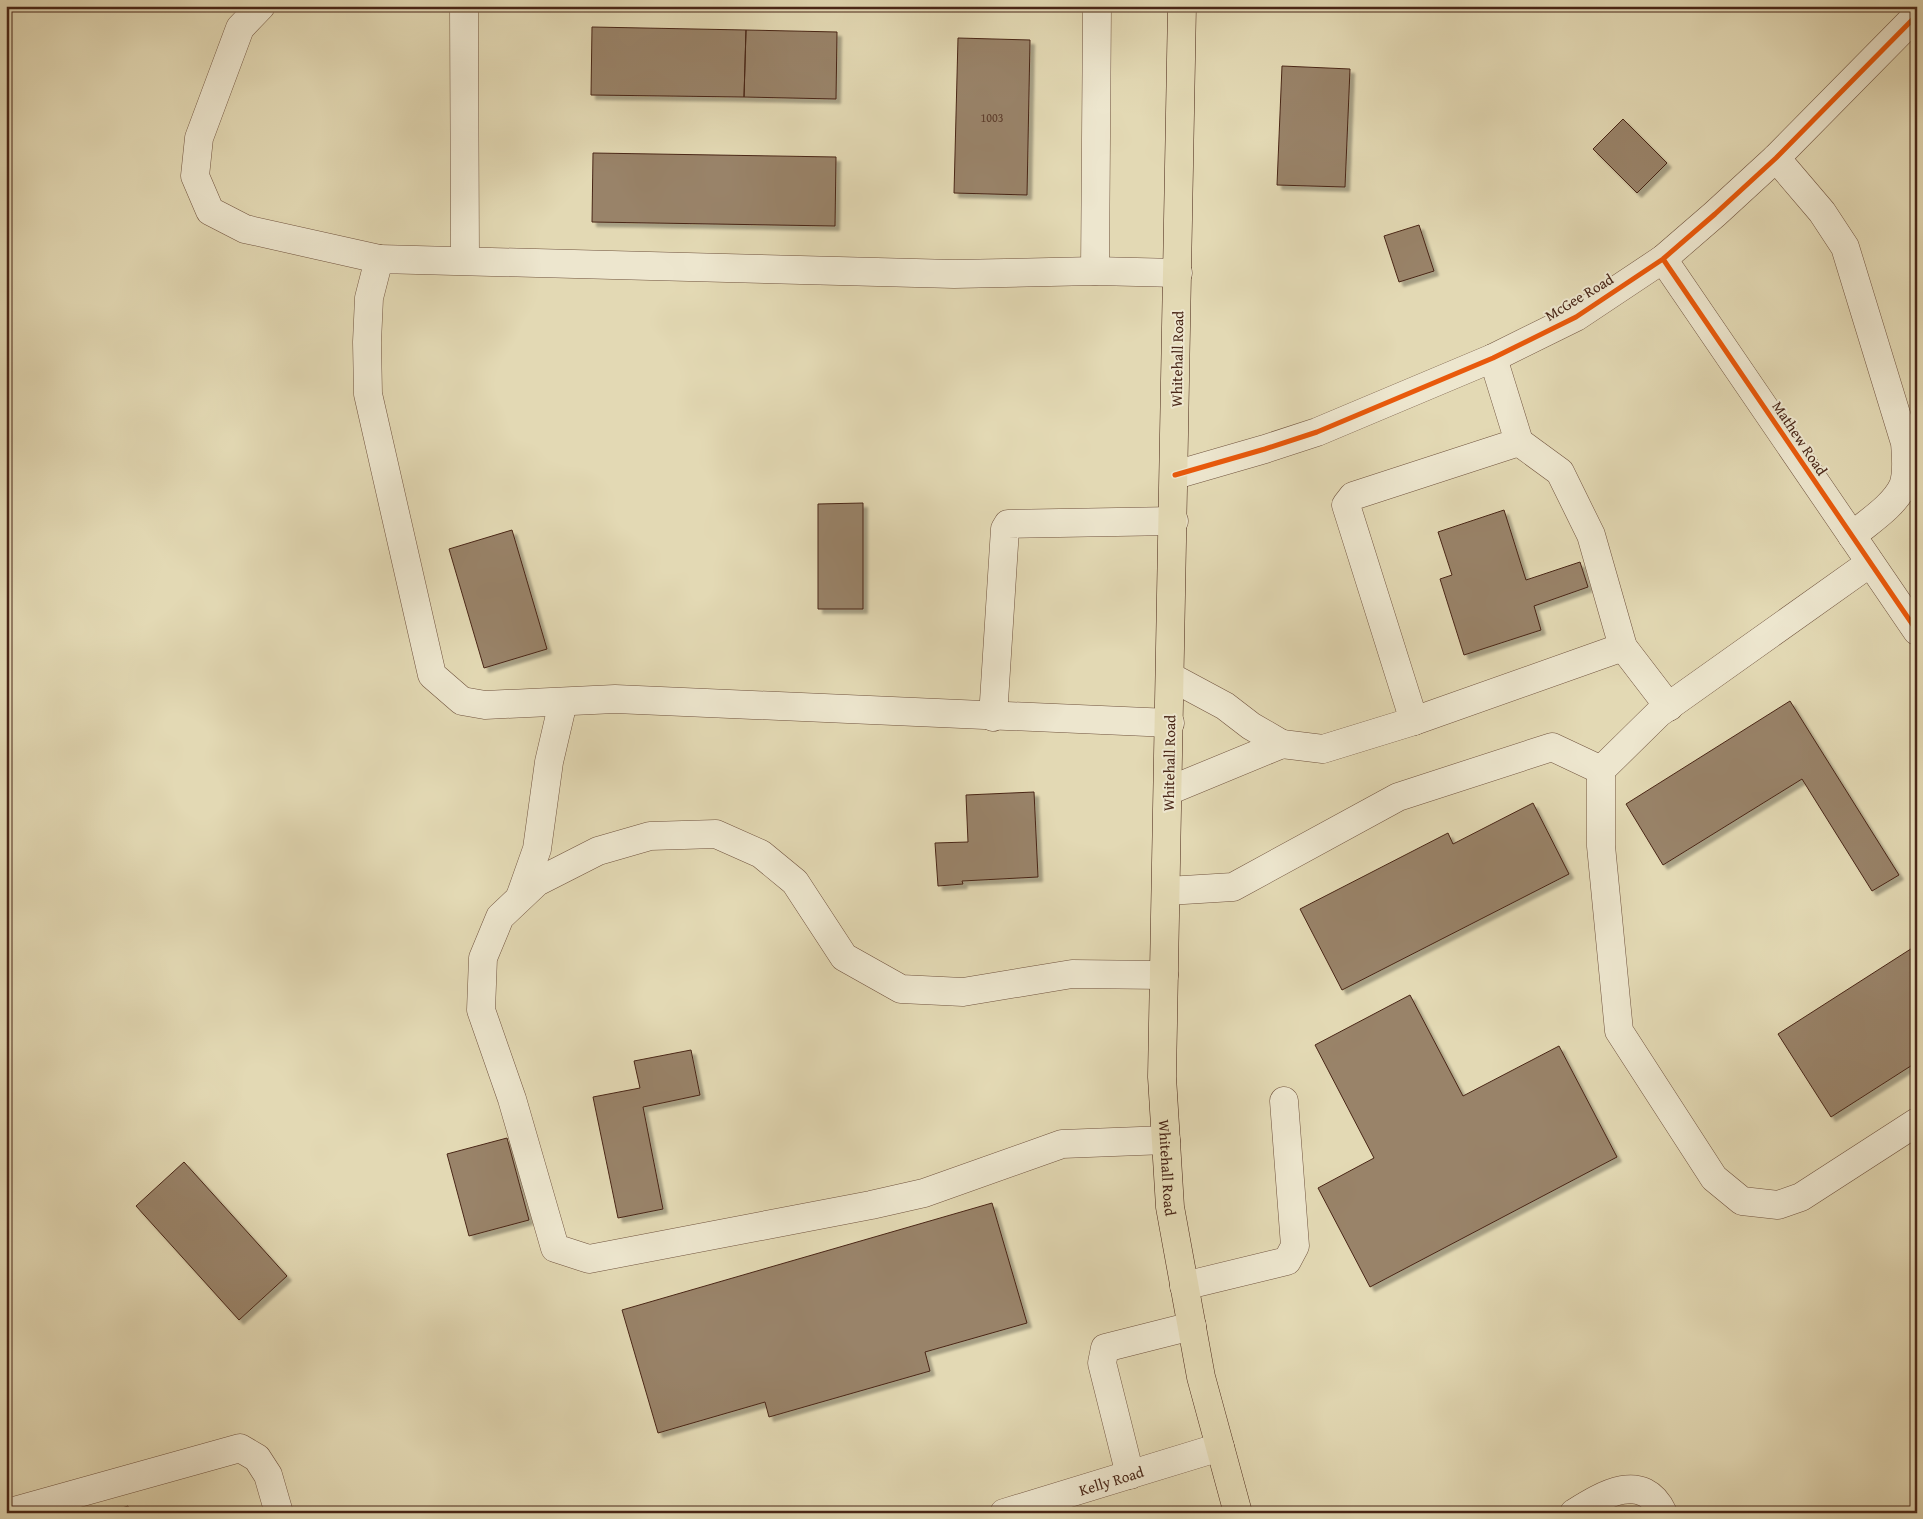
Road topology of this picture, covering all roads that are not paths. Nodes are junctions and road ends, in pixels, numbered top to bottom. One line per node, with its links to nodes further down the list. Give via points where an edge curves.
1 (261, 6): 7 (street, via 240,28 199,138 195,176 210,211 245,229)
2 (464, 6): 9 (street)
3 (1097, 6): 10 (street)
4 (1182, 6): 11 (main road, Whitehall Road)
5 (1917, 14): 6 (street, McGee Road)
6 (1776, 158): 8 (street, McGee Road); 16 (street, via 1822,212 1844,247 1905,442 1902,486 1891,502)
7 (379, 259): 9 (street); 21 (street, via 369,298 366,342 368,394 432,675 462,701 485,705)
8 (1663, 259): 12 (street, McGee Road, via 1576,316); 16 (street, Mathew Road)
9 (465, 260): 10 (street, via 954,274)
10 (1095, 272): 11 (street)
11 (1178, 273): 14 (main road, Whitehall Road)
12 (1493, 358): 13 (street); 14 (street, McGee Road, via 1317,432)
13 (1519, 442): 19 (street, via 1560,472 1591,535); 24 (street, via 1353,496 1346,506)
14 (1175, 475): 15 (main road, Whitehall Road)
15 (1174, 521): 20 (main road, Whitehall Road); 23 (street, via 1008,524 1005,529)
16 (1852, 536): 17 (street, Mathew Road)
17 (1870, 563): 18 (street, Mathew Road); 22 (street)
18 (1917, 631)
19 (1623, 647): 22 (street); 24 (street)
20 (1171, 677): 25 (main road, Whitehall Road); 26 (street, via 1226,706 1251,726)
21 (563, 702): 23 (street, via 616,699); 30 (street, via 537,849)
22 (1669, 707): 27 (street)
23 (993, 717): 25 (street)
24 (1414, 721): 26 (street, via 1323,749)
25 (1170, 722): 28 (main road, Whitehall Road)
26 (1282, 744): 28 (street)
27 (1601, 770): 29 (street, via 1552,747 1398,797 1233,887); 33 (street, via 1601,846 1619,1031 1714,1178 1742,1201 1778,1204 1802,1197)
28 (1168, 791): 29 (main road, Whitehall Road)
29 (1167, 891): 31 (main road, Whitehall Road)
30 (519, 899): 31 (street, via 537,882 598,851 650,836 716,834 761,854 795,882 844,957 901,989 963,992 1072,974); 34 (street, via 500,917 483,958 481,1010 512,1099 554,1248 589,1259 924,1193 1062,1144)
31 (1164, 975): 34 (main road, Whitehall Road, via 1162,1077)
32 (1284, 1101): 35 (street, via 1295,1246 1287,1261)
33 (1917, 1122)
34 (1166, 1140): 35 (main road, Whitehall Road, via 1170,1206)
35 (1184, 1286): 36 (main road, Whitehall Road)
36 (1192, 1326): 37 (main road, Whitehall Road, via 1201,1377); 38 (street, via 1105,1348 1102,1363)
37 (1220, 1447): 38 (street, Kelly Road); 42 (main road, Whitehall Road)
38 (1130, 1475): 41 (street, Kelly Road)
39 (7, 1513): 40 (street, via 240,1448 257,1458 268,1476)
40 (279, 1513)
41 (1004, 1513)
42 (1238, 1513)
43 (1574, 1513): 44 (street, via 1608,1493 1628,1489 1644,1491 1658,1502)
44 (1663, 1513)

